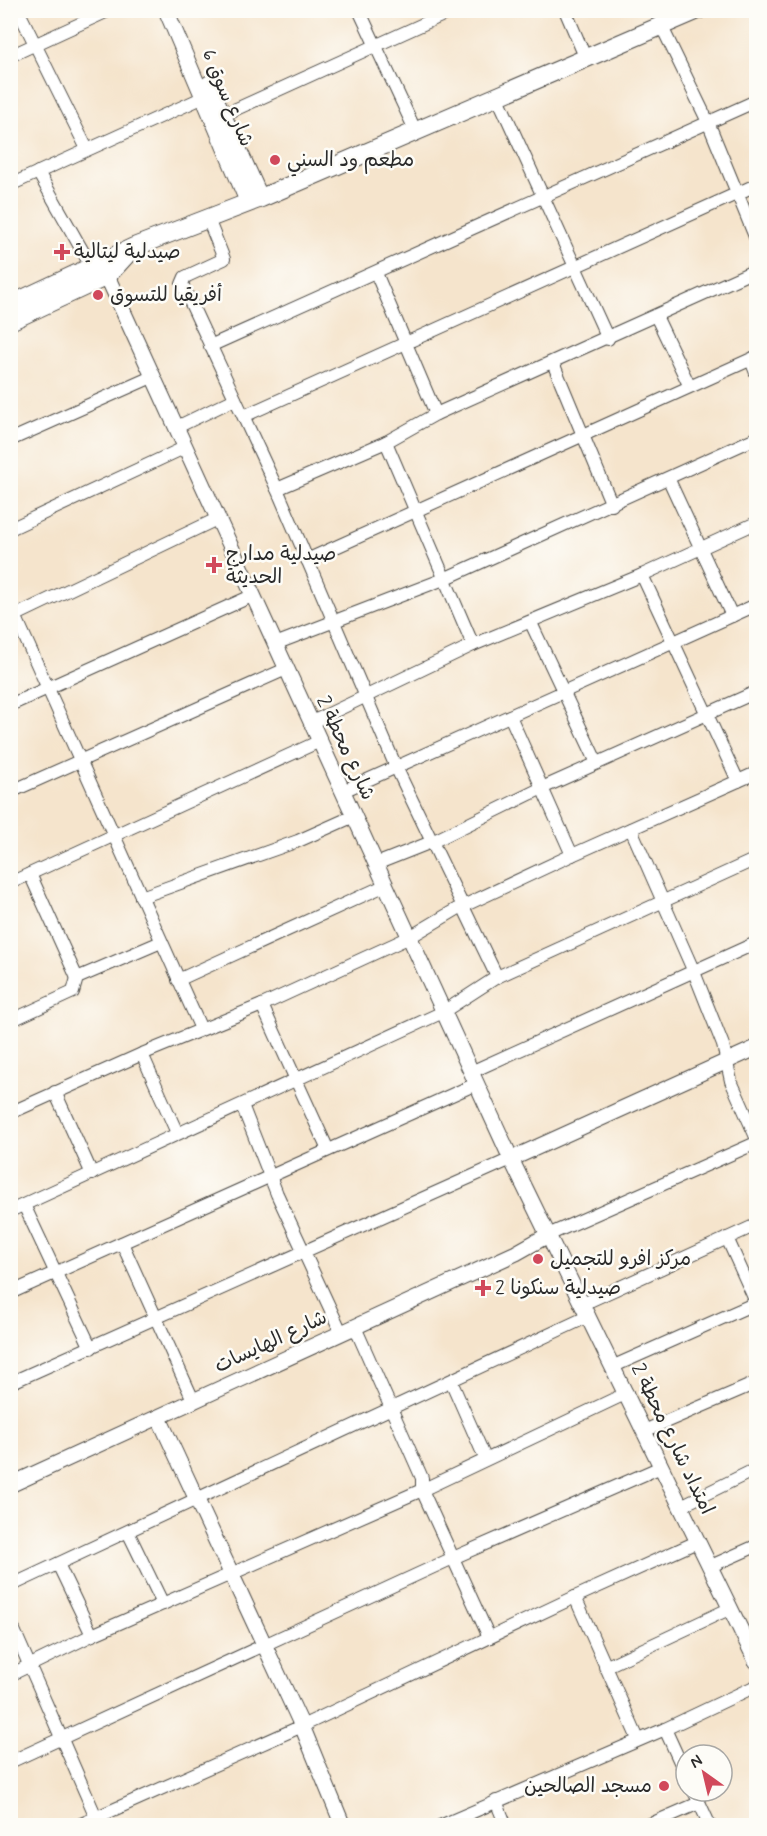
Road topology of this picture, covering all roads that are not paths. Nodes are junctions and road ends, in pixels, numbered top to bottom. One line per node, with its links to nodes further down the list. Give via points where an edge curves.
1 (18, 10): 10 (street)
2 (110, 10): 10 (street)
3 (166, 10): 14 (street, شارع سوق 6)
4 (177, 10): 17 (street, شارع سوق 6)
5 (359, 10): 11 (street)
6 (454, 10): 11 (street)
7 (565, 10): 13 (street)
8 (698, 10): 9 (main road)
9 (662, 27): 13 (main road); 18 (street)
10 (35, 45): 12 (street); 20 (street)
11 (377, 45): 17 (street); 19 (street)
12 (10, 56)
13 (586, 59): 15 (main road)
14 (204, 97): 20 (street); 26 (street, شارع سوق 6)
15 (498, 98): 19 (main road); 25 (street)
16 (756, 100): 18 (street)
17 (223, 115): 26 (street, شارع سوق 6)
18 (708, 122): 24 (street); 25 (street)
19 (416, 132): 26 (main road)
20 (87, 149): 21 (street)
21 (38, 172): 22 (street); 29 (street)
22 (10, 185)
23 (756, 185): 24 (street)
24 (737, 193): 28 (street); 30 (street)
25 (541, 196): 30 (street); 32 (street)
26 (255, 201): 27 (main road)
27 (208, 219): 29 (main road, via 134,247); 38 (street, via 224,259 185,277 182,285)
28 (756, 239)
29 (100, 268): 33 (main road); 35 (main road); 42 (street, شارع محطة 2)
30 (574, 269): 36 (street); 37 (street)
31 (756, 270): 34 (street)
32 (376, 273): 37 (street); 38 (street)
33 (10, 305)
34 (656, 316): 36 (street); 43 (street)
35 (10, 321)
36 (608, 339): 40 (street)
37 (408, 342): 45 (street); 46 (street)
38 (210, 346): 44 (street)
39 (754, 358): 41 (street); 43 (street)
40 (553, 363): 45 (street); 48 (street)
41 (756, 373)
42 (154, 376): 47 (street, شارع محطة 2); 50 (street)
43 (689, 385): 48 (street)
44 (235, 399): 46 (street); 47 (street)
45 (436, 414): 51 (street)
46 (244, 416): 54 (street)
47 (177, 427): 52 (street, شارع محطة 2)
48 (582, 435): 55 (street); 56 (street)
49 (756, 438): 53 (street)
50 (10, 440)
51 (386, 442): 54 (street); 56 (street)
52 (186, 447): 57 (street, شارع محطة 2); 59 (street)
53 (669, 480): 55 (street); 60 (street)
54 (277, 489): 61 (street)
55 (612, 504): 63 (street)
56 (415, 509): 61 (street); 63 (street)
57 (219, 518): 64 (street, شارع محطة 2); 68 (street)
58 (756, 523): 60 (street)
59 (10, 529)
60 (701, 548): 62 (street); 67 (street)
61 (307, 560): 69 (street)
62 (642, 575): 70 (street); 71 (street)
63 (444, 579): 69 (street); 73 (street)
64 (254, 595): 72 (street, شارع محطة 2); 75 (street)
65 (10, 604): 68 (street)
66 (756, 605): 67 (street)
67 (732, 616): 71 (street)
68 (13, 617): 75 (street)
69 (333, 622): 72 (street); 78 (street)
70 (531, 623): 73 (street); 76 (street)
71 (674, 642): 76 (street); 80 (street)
72 (275, 644): 74 (street, شارع محطة 2)
73 (473, 645): 78 (street)
74 (286, 669): 82 (street, شارع محطة 2); 84 (street)
75 (48, 687): 79 (street); 84 (street)
76 (563, 692): 81 (street); 85 (street)
77 (756, 692): 80 (street)
78 (366, 697): 82 (street); 86 (street)
79 (10, 705)
80 (709, 713): 85 (street); 88 (street)
81 (510, 716): 86 (street); 89 (street)
82 (310, 723): 83 (street, شارع محطة 2)
83 (320, 741): 90 (street, شارع محطة 2); 94 (street)
84 (82, 760): 91 (street); 94 (street)
85 (597, 763): 89 (street)
86 (396, 767): 90 (street); 95 (street)
87 (756, 773): 88 (street)
88 (738, 781): 93 (street)
89 (542, 788): 95 (street); 96 (street)
90 (343, 791): 92 (street, شارع محطة 2)
91 (10, 792)
92 (354, 816): 98 (street, شارع محطة 2); 102 (street, via 298,841)
93 (631, 829): 96 (street); 103 (street)
94 (116, 835): 99 (street); 102 (street)
95 (434, 841): 98 (street); 104 (street)
96 (572, 855): 104 (street)
97 (756, 859): 103 (street)
98 (376, 864): 101 (street, شارع محطة 2)
99 (30, 874): 100 (street); 110 (street)
100 (10, 883)
101 (386, 885): 105 (street, شارع محطة 2); 111 (street)
102 (141, 897): 106 (street)
103 (662, 902): 108 (street); 109 (street)
104 (463, 907): 105 (street); 109 (street)
105 (410, 938): 112 (street); 113 (street, شارع محطة 2)
106 (161, 942): 110 (street); 111 (street)
107 (756, 943): 108 (street)
108 (693, 972): 118 (street, via 719,1034); 119 (street)
109 (497, 977): 113 (street)
110 (77, 978): 114 (street, via 73,992)
111 (178, 980): 115 (street)
112 (262, 1005): 115 (street); 120 (street)
113 (444, 1012): 119 (street, شارع محطة 2); 120 (street)
114 (10, 1021)
115 (201, 1029): 117 (street)
116 (756, 1048): 118 (street)
117 (142, 1054): 121 (street); 124 (street)
118 (725, 1062): 125 (street); 128 (street)
119 (474, 1078): 127 (street); 128 (street, شارع محطة 2)
120 (297, 1080): 122 (street); 127 (street)
121 (55, 1092): 123 (street); 129 (street)
122 (242, 1105): 124 (street); 130 (street)
123 (10, 1113)
124 (177, 1133): 129 (street)
125 (756, 1137)
126 (756, 1143): 134 (street)
127 (328, 1150): 130 (street)
128 (511, 1159): 134 (street, شارع محطة 2); 137 (street)
129 (92, 1174): 131 (street)
130 (271, 1174): 136 (street); 137 (street)
131 (24, 1205): 132 (street); 138 (street)
132 (10, 1211)
133 (756, 1225): 135 (street)
134 (548, 1235): 141 (street, امتداد شارع محطة 2); 143 (street, شارع الهايسات)
135 (727, 1238): 140 (street); 141 (street)
136 (122, 1243): 138 (street); 142 (street)
137 (304, 1254): 142 (street); 143 (street)
138 (55, 1273): 139 (street); 144 (street)
139 (10, 1293)
140 (756, 1302): 145 (street)
141 (586, 1310): 145 (street, امتداد شارع محطة 2); 146 (street)
142 (156, 1319): 144 (street); 150 (street)
143 (348, 1329): 150 (street, شارع الهايسات); 151 (street)
144 (91, 1348): 147 (street)
145 (614, 1366): 149 (street, امتداد شارع محطة 2)
146 (451, 1381): 151 (street); 154 (street)
147 (10, 1383)
148 (756, 1383): 153 (street)
149 (627, 1393): 153 (street, امتداد شارع محطة 2); 154 (street)
150 (194, 1402): 152 (street, شارع الهايسات)
151 (393, 1409): 158 (street, via 422,1478); 159 (street)
152 (159, 1418): 157 (street, شارع الهايسات); 159 (street)
153 (644, 1431): 155 (street, امتداد شارع محطة 2)
154 (485, 1458): 158 (street)
155 (661, 1467): 160 (street, امتداد شارع محطة 2); 164 (street)
156 (756, 1469): 160 (street)
157 (10, 1485)
158 (422, 1490): 164 (street); 167 (street)
159 (195, 1500): 161 (street); 167 (street)
160 (681, 1506): 162 (street, امتداد شارع محطة 2)
161 (128, 1532): 165 (street); 170 (street)
162 (699, 1541): 166 (street, امتداد شارع محطة 2); 169 (street)
163 (756, 1546): 166 (street)
164 (453, 1558): 174 (street); 175 (street)
165 (58, 1564): 168 (street); 173 (street)
166 (711, 1566): 171 (street, امتداد شارع محطة 2)
167 (231, 1576): 170 (street); 175 (street)
168 (10, 1586)
169 (575, 1597): 174 (street); 178 (street)
170 (163, 1604): 173 (street)
171 (731, 1608): 176 (street, امتداد شارع محطة 2); 178 (street)
172 (10, 1621): 177 (street)
173 (92, 1635): 177 (street)
174 (489, 1637): 181 (street)
175 (263, 1644): 181 (street); 183 (street)
176 (754, 1652)
177 (28, 1666): 179 (street); 183 (street)
178 (605, 1667): 184 (street)
179 (10, 1675)
180 (756, 1686): 182 (street)
181 (302, 1726): 190 (street); 192 (street)
182 (665, 1730): 184 (street); 185 (street)
183 (61, 1738): 186 (street); 190 (street)
184 (638, 1739): 187 (street)
185 (674, 1749)
186 (10, 1762)
187 (496, 1801): 193 (street); 194 (street)
188 (686, 1803): 195 (street)
189 (699, 1803): 196 (street)
190 (96, 1817): 191 (street)
191 (77, 1826)
192 (343, 1826)
193 (440, 1826)
194 (506, 1826)
195 (646, 1826)
196 (710, 1826)

